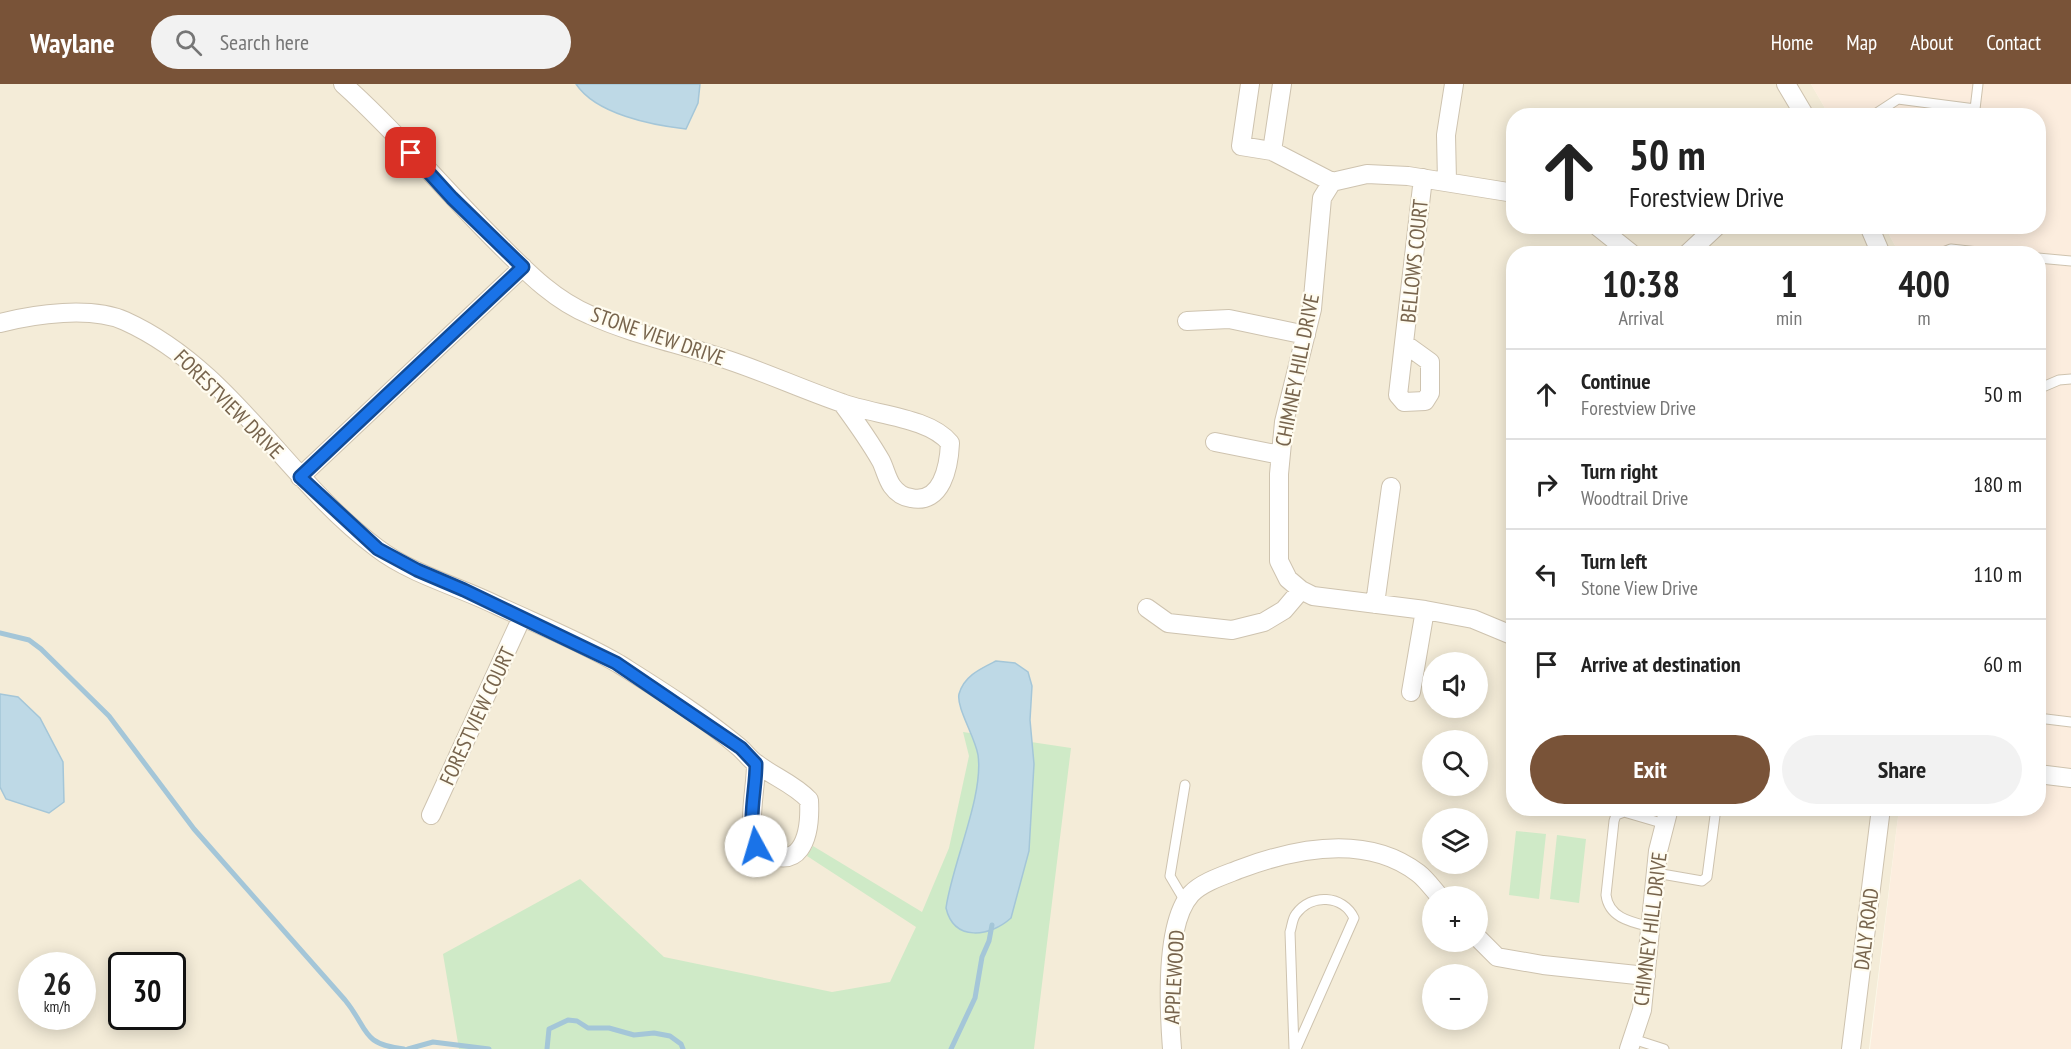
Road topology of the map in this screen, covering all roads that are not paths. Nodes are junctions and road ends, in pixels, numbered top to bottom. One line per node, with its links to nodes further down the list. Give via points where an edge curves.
1 (343, 84): 22 (street, STONE VIEW DRIVE, via 369,106 452,198)
2 (1250, 84): 11 (street, via 1241,146)
3 (1282, 84): 11 (street)
4 (1454, 84): 13 (street, via 1446,135)
5 (1786, 84): 7 (street)
6 (1978, 84): 10 (lane)
7 (1800, 108)
8 (1884, 108): 9 (lane, via 1898,99)
9 (1967, 108)
10 (1975, 108)
11 (1272, 151): 14 (street)
12 (1423, 178): 13 (street); 14 (street, via 1367,174); 26 (street, BELLOWS COURT)
13 (1447, 181): 15 (street)
14 (1332, 182): 25 (street, CHIMNEY HILL DRIVE, via 1323,198)
15 (1506, 192)
16 (1605, 234): 18 (street)
17 (1708, 234): 19 (street)
18 (1618, 246)
19 (1696, 246)
20 (2046, 259): 21 (lane)
21 (2071, 261)
22 (523, 267): 29 (street, STONE VIEW DRIVE, via 545,289 589,315 726,359); 32 (street)
23 (1187, 321): 25 (street, via 1229,319)
24 (0, 323): 32 (street, FORESTVIEW DRIVE, via 45,313 76,313 122,320 166,342 203,372)
25 (1306, 335): 31 (street, CHIMNEY HILL DRIVE, via 1284,422)
26 (1405, 344)
27 (2071, 379): 28 (lane)
28 (2046, 386)
29 (842, 403): 29 (street, STONE VIEW DRIVE, via 942,432 950,443 950,461 943,482 932,496 912,499 892,487 866,435)
30 (1215, 442): 31 (street)
31 (1280, 455): 34 (street, CHIMNEY HILL DRIVE, via 1280,561 1288,579)
32 (300, 477): 38 (street, FORESTVIEW DRIVE, via 378,549)
33 (1391, 487): 35 (street)
34 (1301, 590): 35 (street, via 1326,598); 36 (street, via 1284,610 1264,622 1232,630 1168,623)
35 (1375, 604): 37 (street)
36 (1147, 608)
37 (1425, 610): 39 (street, via 1473,619); 40 (street)
38 (522, 617): 43 (street, FORESTVIEW DRIVE, via 616,663 741,748); 47 (street, FORESTVIEW COURT)
39 (1506, 633)
40 (1410, 692)
41 (2046, 719): 42 (lane)
42 (2071, 722)
43 (756, 764): 43 (street, FORESTVIEW DRIVE, via 752,822 756,846 767,854 790,855 806,842 808,800 792,785)
44 (2046, 775): 45 (street)
45 (2071, 778)
46 (1185, 785): 54 (lane, via 1170,876)
47 (431, 815)
48 (1616, 816): 55 (lane, via 1608,905 1621,918)
49 (1667, 816): 52 (street, CHIMNEY HILL DRIVE)
50 (1715, 816): 52 (lane, via 1707,877 1702,881)
51 (1880, 816): 62 (street, DALY ROAD)
52 (1656, 873): 55 (street, CHIMNEY HILL DRIVE)
53 (1430, 886): 54 (street, APPLEWOOD, via 1398,860 1374,852 1341,848 1305,850 1217,878 1192,893)
54 (1186, 903): 59 (street, APPLEWOOD, via 1178,917 1171,967)
55 (1651, 927): 57 (street, CHIMNEY HILL DRIVE)
56 (1488, 948): 57 (street, via 1497,957)
57 (1646, 976): 58 (street, CHIMNEY HILL DRIVE, via 1642,1010)
58 (1631, 1044): 61 (lane)
59 (1172, 1049)
60 (1295, 1049): 60 (lane, via 1308,1029 1354,918 1349,907 1336,901 1323,899 1306,904 1295,916 1290,932)
61 (1664, 1049)
62 (1851, 1049)

